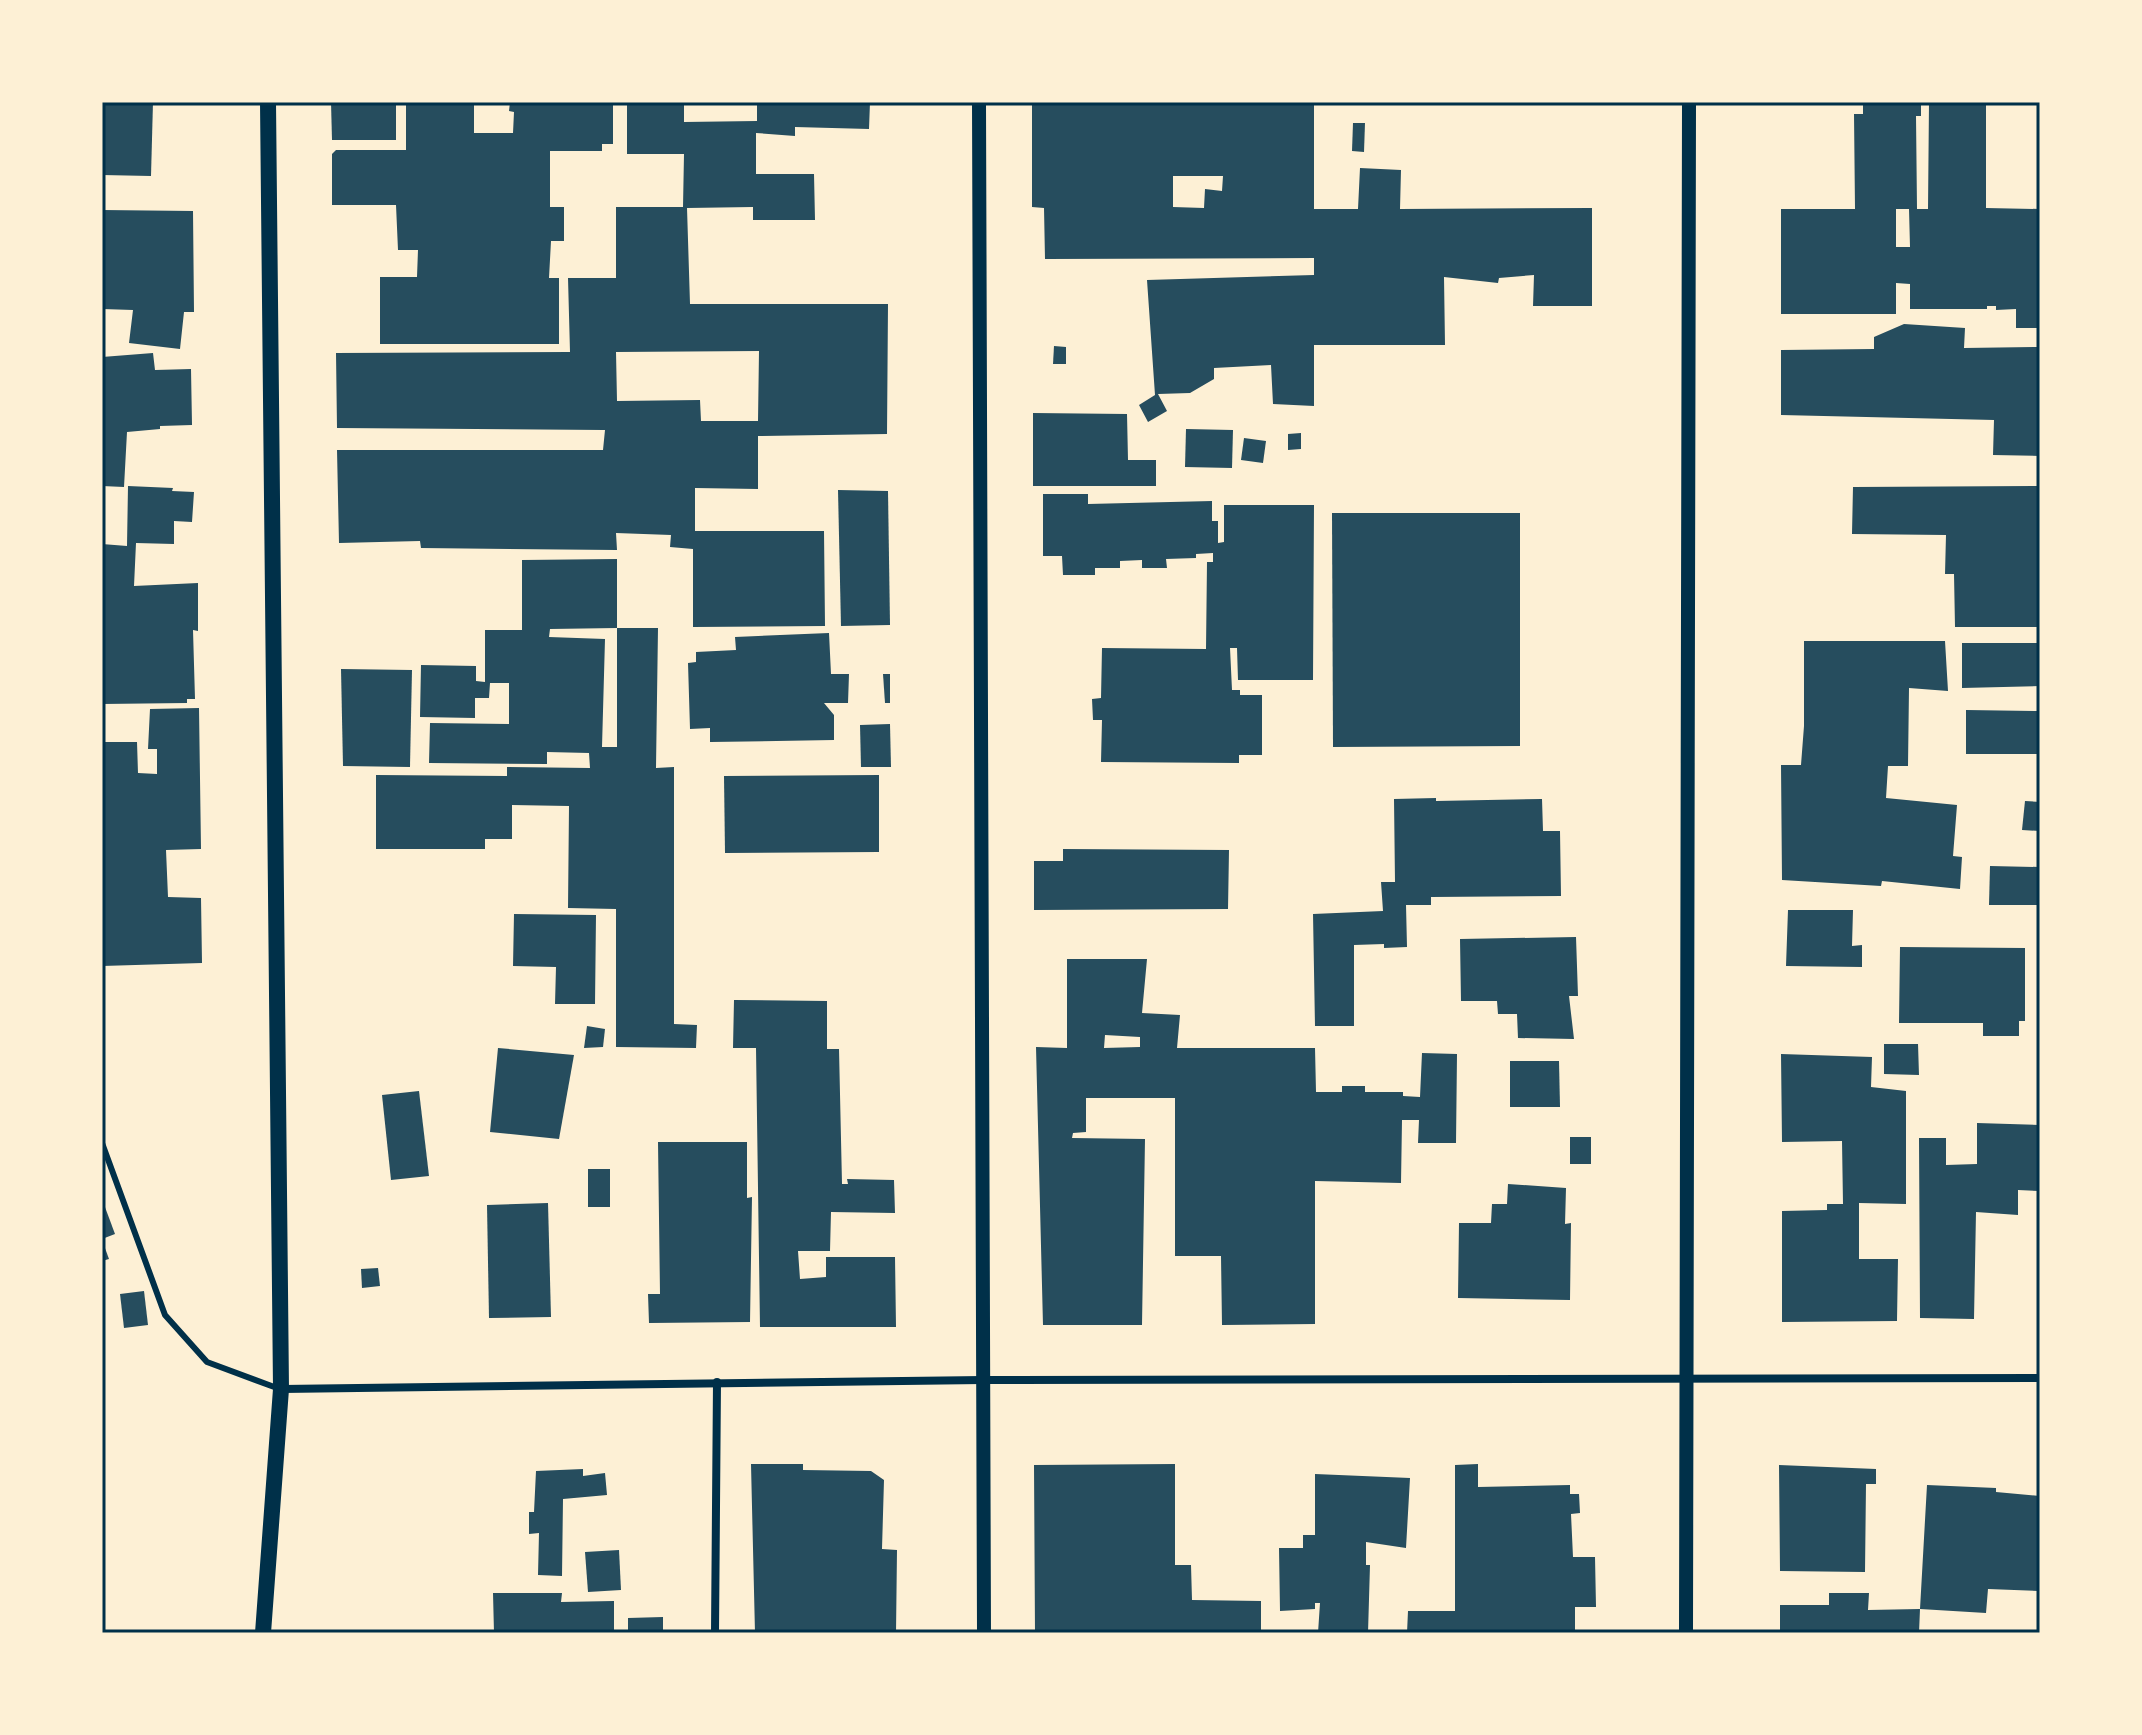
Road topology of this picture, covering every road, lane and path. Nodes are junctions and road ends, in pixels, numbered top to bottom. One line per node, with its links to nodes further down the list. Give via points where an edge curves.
1 (268, 102): 9 (main road)
2 (979, 102): 7 (street)
3 (1689, 102): 5 (street)
4 (102, 1143): 9 (lane, via 165,1315 207,1362)
5 (1685, 1377): 6 (street); 7 (street); 13 (street)
6 (2040, 1378)
7 (983, 1380): 8 (street); 12 (street)
8 (717, 1382): 9 (street); 11 (street)
9 (281, 1389): 10 (main road)
10 (263, 1633)
11 (715, 1633)
12 (984, 1633)
13 (1686, 1633)

